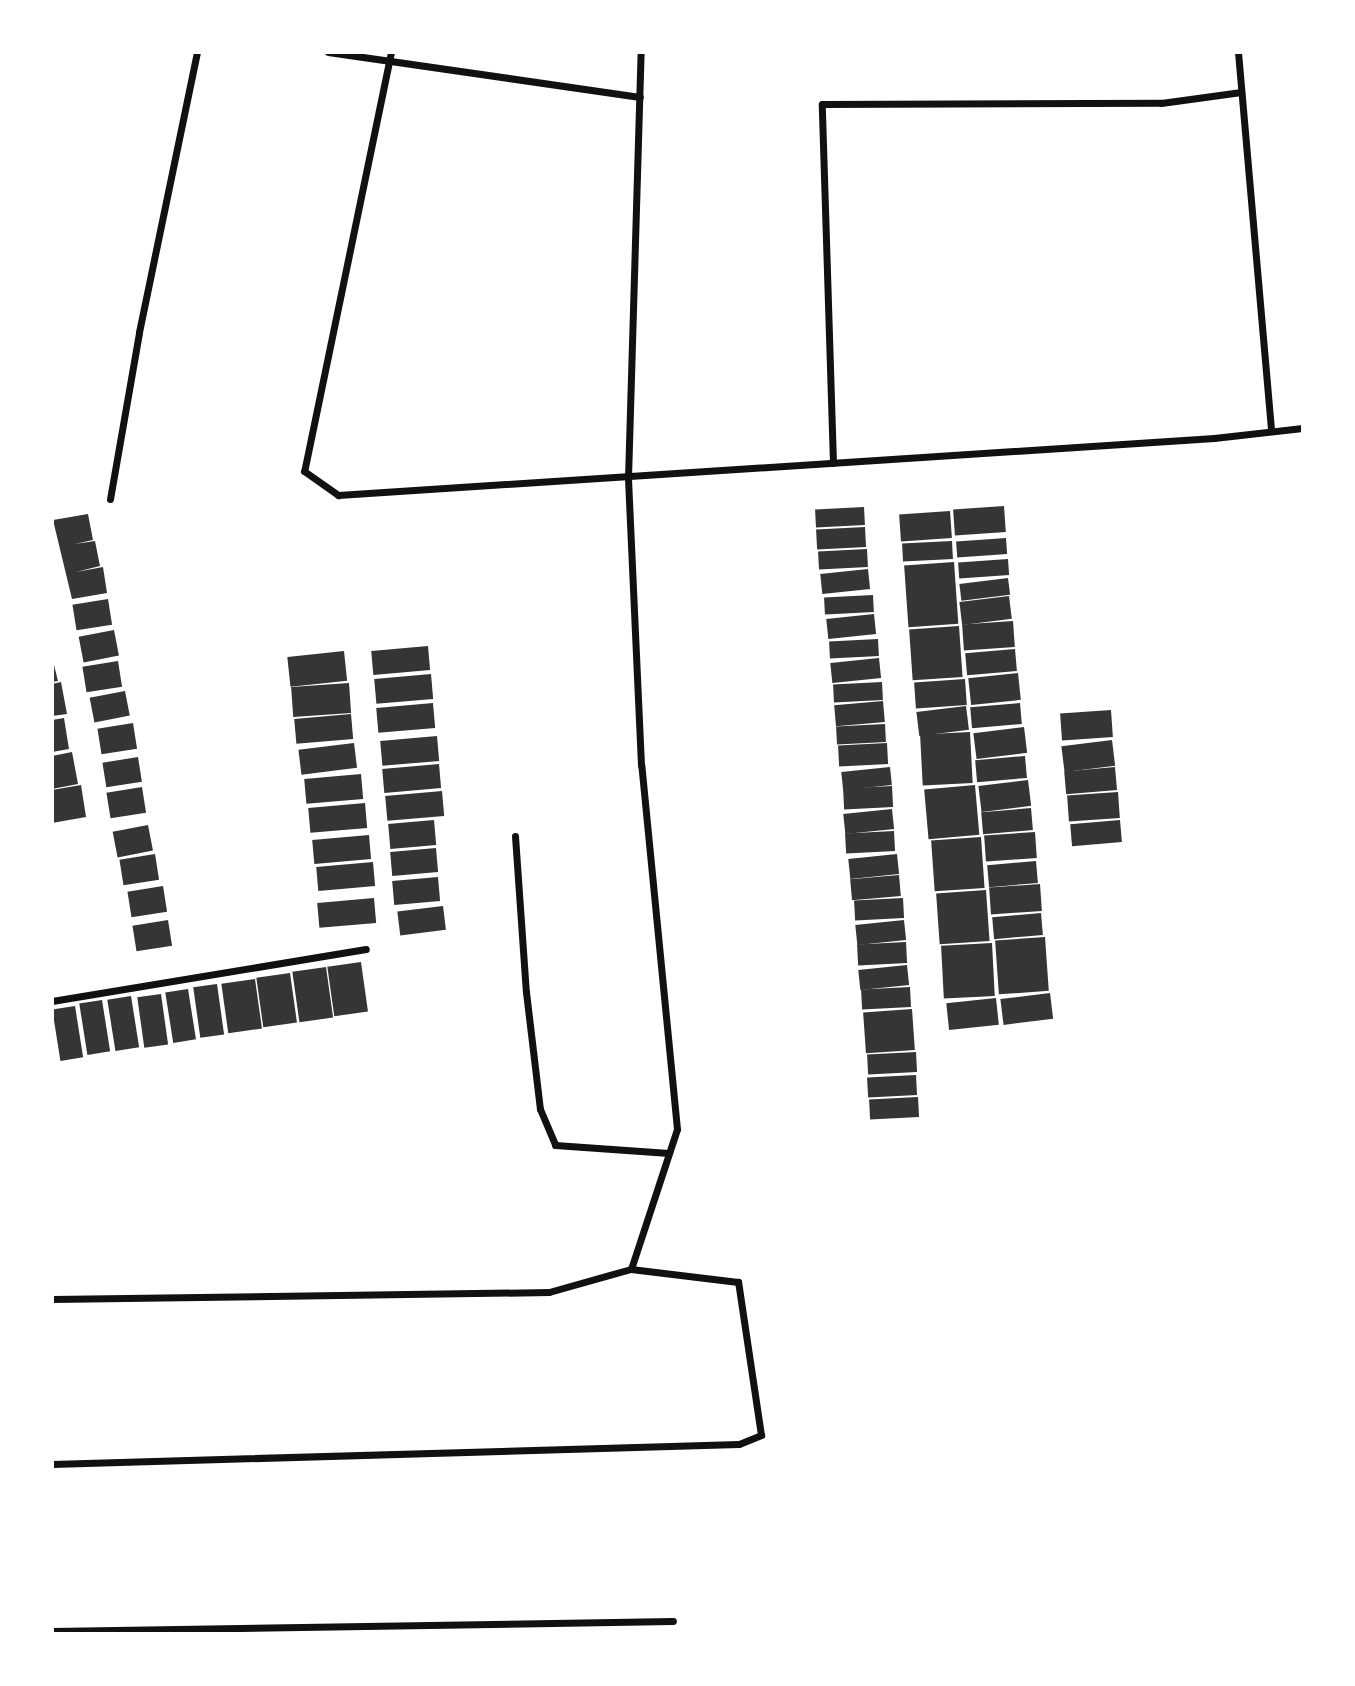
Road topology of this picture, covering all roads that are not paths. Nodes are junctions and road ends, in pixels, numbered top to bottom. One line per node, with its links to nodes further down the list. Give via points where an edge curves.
1 (197, 52): 12 (street)
2 (328, 52): 5 (street)
3 (641, 52): 7 (street)
4 (1238, 52): 6 (street)
5 (390, 57): 7 (street); 11 (street, via 304,471 338,495)
6 (1241, 92): 9 (street); 10 (street, via 1161,103 822,104)
7 (640, 97): 11 (street)
8 (1303, 428): 9 (street)
9 (1271, 431): 10 (street)
10 (834, 463): 11 (street)
11 (628, 478): 16 (street, via 641,765 677,1129)
12 (110, 499)
13 (515, 836): 16 (street, via 540,1109 555,1145)
14 (366, 948): 15 (street)
15 (52, 1001)
16 (669, 1153): 17 (street)
17 (631, 1269): 18 (street, via 549,1292); 19 (street, via 738,1282 761,1435 739,1444)
18 (52, 1299)
19 (52, 1464)
20 (673, 1621): 21 (street)
21 (52, 1631)

